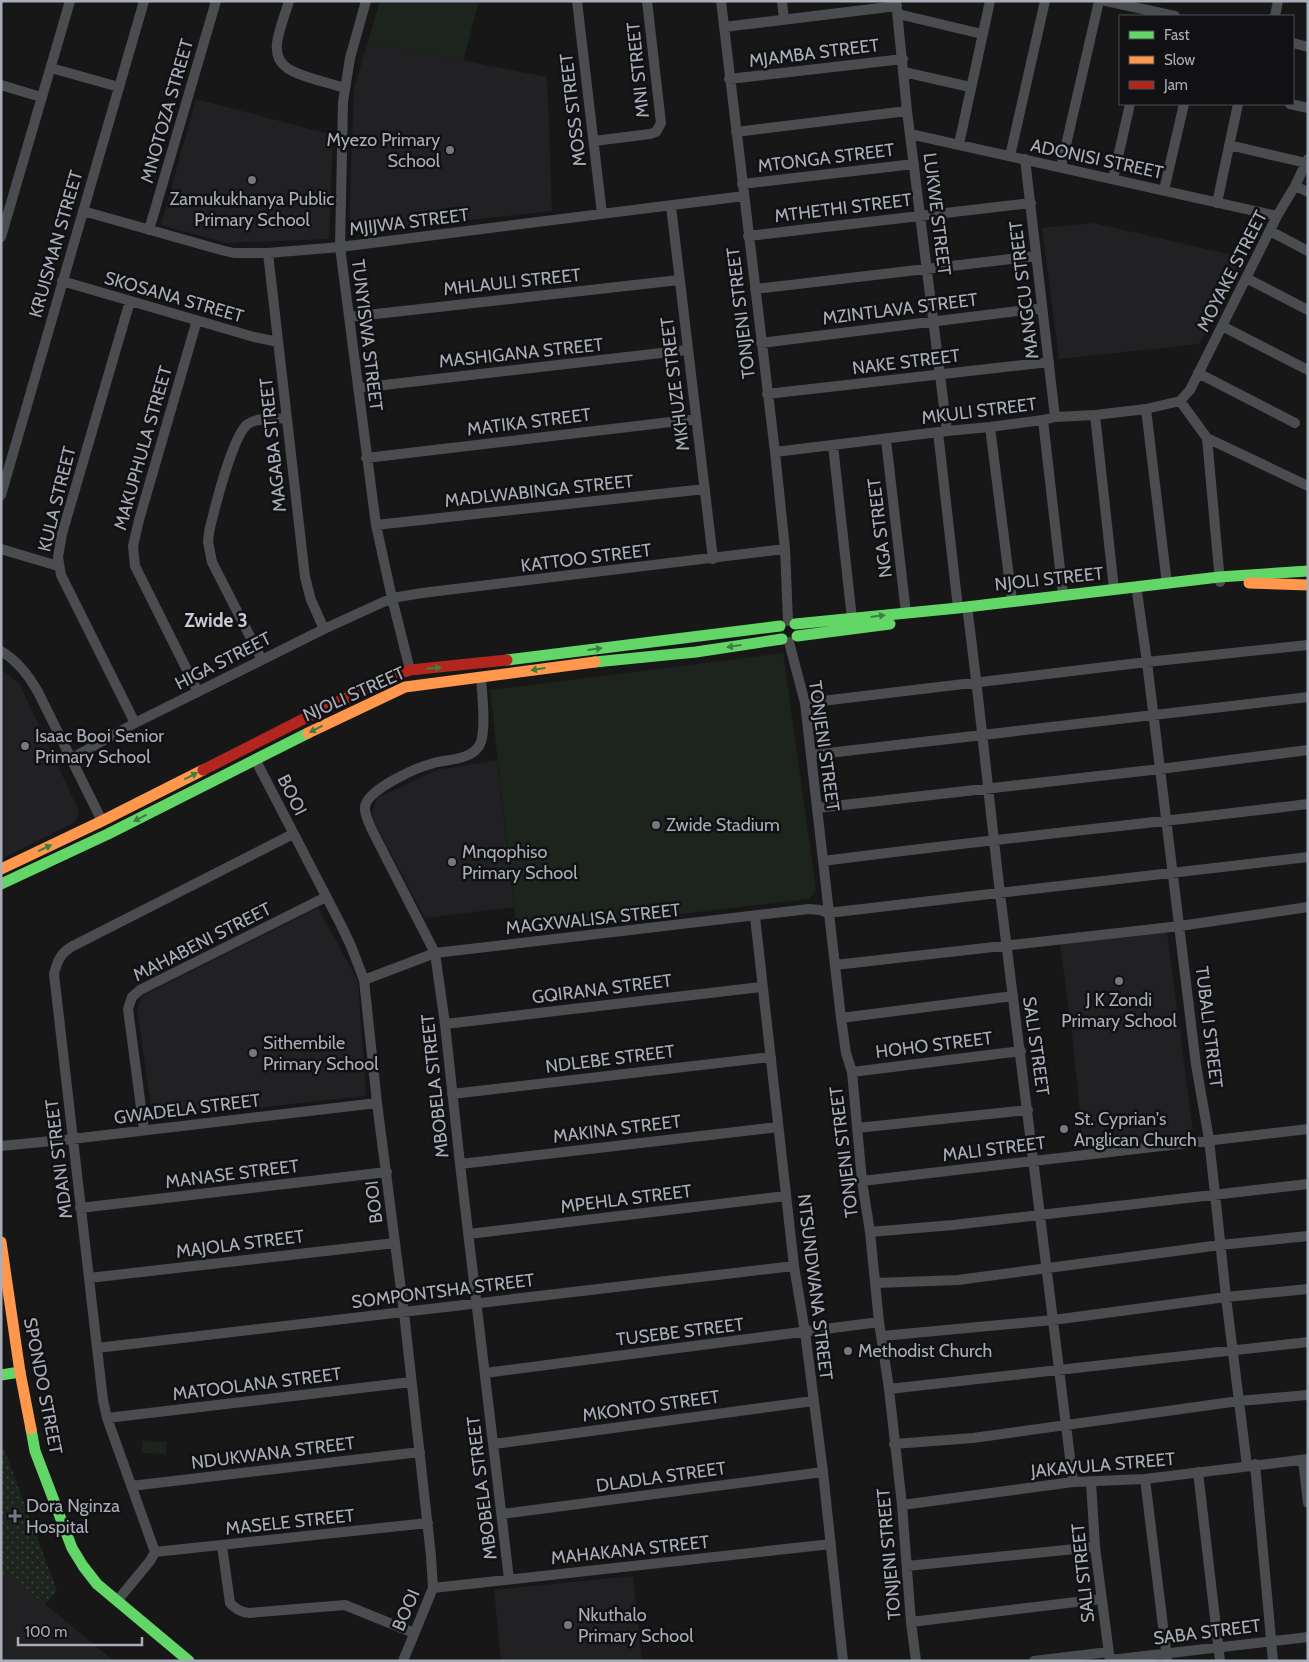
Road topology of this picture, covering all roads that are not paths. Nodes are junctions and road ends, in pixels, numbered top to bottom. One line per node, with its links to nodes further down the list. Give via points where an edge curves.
1 (70, 1): 26 (street)
2 (144, 1): 30 (street, KRUISMAN STREET)
3 (216, 1): 63 (street, MNOTOZA STREET)
4 (288, 1): 32 (street, via 277,44 280,61 294,72)
5 (366, 1): 32 (street, TUNYISWA STREET)
6 (577, 1): 42 (street, MOSS STREET)
7 (647, 1): 42 (street, MNI STREET, via 662,123 656,132 650,134)
8 (721, 1): 21 (street, TONJENI STREET)
9 (782, 1): 20 (street)
10 (837, 1): 17 (street)
11 (990, 1): 22 (street)
12 (1045, 1): 45 (street)
13 (1099, 1): 49 (street)
14 (1106, 1): 18 (street)
15 (1278, 1): 19 (street)
16 (897, 7): 17 (street); 22 (street); 25 (street, LUKWE STREET)
17 (838, 13): 20 (street)
18 (1151, 14)
19 (1275, 15)
20 (784, 19): 21 (street)
21 (724, 27): 28 (street, TONJENI STREET)
22 (982, 34): 31 (street)
23 (1294, 43): 24 (street)
24 (1308, 47)
25 (903, 59): 27 (street, LUKWE STREET); 28 (street, MJAMBA STREET)
26 (51, 68): 30 (street); 33 (street)
27 (904, 72): 31 (street); 39 (street, LUKWE STREET)
28 (729, 79): 40 (street, TONJENI STREET)
29 (1, 84): 33 (street)
30 (119, 86): 59 (street, KRUISMAN STREET)
31 (970, 87): 43 (street)
32 (345, 88): 67 (street, TUNYISWA STREET)
33 (41, 97): 66 (street)
34 (1130, 105): 50 (street)
35 (1184, 105): 53 (street)
36 (1238, 105): 44 (street)
37 (1294, 105): 38 (street)
38 (1308, 108)
39 (907, 111): 40 (street); 41 (street, LUKWE STREET)
40 (736, 132): 51 (street, TONJENI STREET)
41 (910, 134): 43 (street, ADONISI STREET); 48 (street, LUKWE STREET)
42 (594, 141): 60 (street, MOSS STREET)
43 (958, 144): 45 (street, ADONISI STREET)
44 (1229, 145): 47 (street); 56 (street)
45 (1010, 156): 46 (street, ADONISI STREET)
46 (1025, 160): 49 (street, ADONISI STREET); 57 (street, MANGCU STREET)
47 (1307, 161): 52 (street, MOYAKE STREET)
48 (914, 164): 51 (street, MTONGA STREET); 61 (street, LUKWE STREET)
49 (1061, 167): 50 (street, ADONISI STREET)
50 (1113, 179): 53 (street, ADONISI STREET)
51 (742, 184): 55 (street, TONJENI STREET)
52 (1295, 186): 54 (street); 62 (street, MOYAKE STREET)
53 (1164, 190): 56 (street, ADONISI STREET)
54 (1308, 192)
55 (744, 196): 58 (street, MJIJWA STREET); 65 (street, TONJENI STREET)
56 (1217, 202): 62 (street, ADONISI STREET)
57 (1030, 204): 61 (street, MTHETHI STREET); 70 (street, MANGCU STREET)
58 (671, 206): 60 (street, MJIJWA STREET); 73 (street, MKHUZE STREET)
59 (83, 211): 63 (street, MJIJWA STREET); 74 (street, KRUISMAN STREET)
60 (602, 214): 67 (street, MJIJWA STREET)
61 (921, 216): 65 (street, MTHETHI STREET); 71 (street, LUKWE STREET)
62 (1277, 216): 64 (street, MOYAKE STREET)
63 (149, 230): 69 (street, MJIJWA STREET, via 234,253)
64 (1270, 232): 68 (street); 72 (street, MOYAKE STREET)
65 (748, 236): 75 (street, TONJENI STREET)
66 (1, 237)
67 (340, 247): 69 (street, MJIJWA STREET); 79 (street, TUNYISWA STREET)
68 (1308, 251)
69 (268, 253): 83 (street, MAGABA STREET)
70 (1036, 256): 71 (street); 77 (street, MANGCU STREET)
71 (927, 269): 75 (street); 81 (street, LUKWE STREET)
72 (1246, 278): 78 (street); 82 (street, MOYAKE STREET)
73 (679, 280): 79 (street, MHLAULI STREET); 85 (street, MKHUZE STREET)
74 (62, 281): 76 (street, SKOSANA STREET); 109 (street, KRUISMAN STREET)
75 (755, 289): 84 (street, TONJENI STREET)
76 (130, 300): 80 (street, SKOSANA STREET); 114 (street, KULA STREET, via 62,534)
77 (1042, 308): 81 (street, MZINTLAVA STREET); 86 (street, MANGCU STREET)
78 (1308, 310)
79 (349, 317): 90 (street, TUNYISWA STREET)
80 (197, 320): 83 (street, SKOSANA STREET); 137 (street, MAKUPHULA STREET, via 134,536 133,554 139,575)
81 (933, 322): 84 (street, MZINTLAVA STREET); 89 (street, LUKWE STREET)
82 (1222, 326): 87 (street); 88 (street, MOYAKE STREET)
83 (278, 342): 96 (street, MAGABA STREET)
84 (761, 342): 91 (street, TONJENI STREET)
85 (687, 350): 90 (street, MASHIGANA STREET); 97 (street, MKHUZE STREET)
86 (1048, 362): 89 (street, NAKE STREET); 95 (street, MANGCU STREET)
87 (1308, 370)
88 (1198, 373): 92 (street, MOYAKE STREET); 99 (street)
89 (940, 374): 91 (street, NAKE STREET); 101 (street, LUKWE STREET)
90 (358, 388): 106 (street, TUNYISWA STREET)
91 (767, 394): 105 (street, TONJENI STREET)
92 (1182, 399): 93 (street, MKULI STREET); 102 (street)
93 (1146, 409): 94 (street, MKULI STREET); 117 (street)
94 (1095, 416): 95 (street, MKULI STREET); 119 (street)
95 (1055, 417): 98 (street, MKULI STREET)
96 (286, 418): 128 (street, MAGABA STREET, via 306,582); 132 (street, via 251,422 242,429 208,542 212,562)
97 (696, 419): 106 (street, MATIKA STREET); 108 (street, MKHUZE STREET)
98 (1043, 420): 100 (street, MKULI STREET); 121 (street)
99 (1296, 423)
100 (990, 427): 101 (street, MKULI STREET); 123 (street)
101 (943, 432): 103 (street, MKULI STREET); 124 (street, LUKWE STREET)
102 (1207, 438): 107 (street); 116 (street)
103 (886, 440): 104 (street, MKULI STREET); 125 (street, NGA STREET)
104 (833, 445): 105 (street, MKULI STREET); 126 (street)
105 (775, 452): 112 (street, TONJENI STREET)
106 (366, 458): 110 (street, TUNYISWA STREET)
107 (1308, 486)
108 (705, 489): 110 (street, MADLWABINGA STREET); 113 (street, MKHUZE STREET)
109 (1, 495)
110 (376, 525): 122 (street, TUNYISWA STREET)
111 (1, 549): 114 (street)
112 (785, 550): 113 (street, KATTOO STREET); 127 (street, TONJENI STREET)
113 (713, 559): 122 (street, KATTOO STREET)
114 (58, 566): 141 (street, KULA STREET)
115 (1308, 572): 116 (main road, NJOLI STREET)
116 (1220, 580): 117 (main road, NJOLI STREET); 118 (main road, NJOLI STREET); 120 (main road, NJOLI STREET)
117 (1167, 584): 119 (main road, NJOLI STREET)
118 (1308, 584)
119 (1114, 590): 121 (main road, NJOLI STREET)
120 (1137, 592): 124 (main road, NJOLI STREET); 133 (street, TUBALI STREET)
121 (1063, 595): 123 (main road, NJOLI STREET)
122 (392, 598): 128 (street, HIGA STREET); 134 (street, TUNYISWA STREET)
123 (1012, 601): 124 (main road, NJOLI STREET)
124 (963, 611): 125 (main road, NJOLI STREET); 129 (main road, NJOLI STREET); 136 (street, SALI STREET)
125 (906, 613): 126 (main road, NJOLI STREET, one-way to 125)
126 (852, 619): 127 (main road, NJOLI STREET)
127 (788, 624): 129 (main road, via 798,629); 129 (main road, via 779,634); 134 (main road, NJOLI STREET, one-way to 127)
128 (324, 629): 132 (street, HIGA STREET)
129 (790, 639): 135 (main road, NJOLI STREET, one-way to 135); 139 (street, TONJENI STREET)
130 (1308, 645): 133 (street)
131 (1, 651): 145 (street, via 28,676)
132 (262, 660): 137 (street, HIGA STREET)
133 (1147, 662): 136 (street); 140 (street, TUBALI STREET)
134 (410, 670): 151 (main road, NJOLI STREET, one-way to 134, via 351,695)
135 (481, 678): 146 (main road, NJOLI STREET, one-way to 146, via 416,684 396,690); 167 (street, MBOBELA STREET, via 484,733 479,746 464,757 432,763 382,787 370,796 365,806 368,820)
136 (977, 683): 139 (street); 142 (street, SALI STREET)
137 (198, 692): 141 (street, HIGA STREET)
138 (1308, 697): 140 (street)
139 (805, 703): 144 (street, TONJENI STREET)
140 (1153, 716): 142 (street); 147 (street, TUBALI STREET)
141 (135, 723): 145 (street, HIGA STREET)
142 (982, 736): 144 (street); 148 (street, SALI STREET)
143 (1308, 750): 147 (street)
144 (811, 755): 150 (street, TONJENI STREET)
145 (72, 758): 151 (street)
146 (255, 759): 153 (street, BOOI); 159 (main road, NJOLI STREET, one-way to 159)
147 (1160, 769): 148 (street); 152 (street, TUBALI STREET)
148 (988, 788): 150 (street); 154 (street, SALI STREET)
149 (1308, 804): 152 (street)
150 (817, 808): 156 (street, TONJENI STREET)
151 (102, 821): 157 (main road, NJOLI STREET, one-way to 151)
152 (1166, 821): 154 (street); 158 (street, TUBALI STREET)
153 (293, 834): 161 (street, BOOI); 184 (street, MDANI STREET, via 64,952 59,958 54,974)
154 (994, 839): 156 (street); 160 (street, SALI STREET)
155 (1308, 857): 158 (street, MAGXWALISA STREET)
156 (822, 861): 163 (street, TONJENI STREET)
157 (1, 868)
158 (1171, 873): 160 (street, MAGXWALISA STREET); 165 (street, TUBALI STREET)
159 (1, 884)
160 (1000, 892): 163 (street, MAGXWALISA STREET); 166 (street, SALI STREET)
161 (326, 897): 169 (street, BOOI); 183 (street, MAHABENI STREET, via 140,990 132,997 128,1009)
162 (1308, 907): 165 (street)
163 (828, 913): 164 (street, MAGXWALISA STREET, via 809,909); 168 (street, TONJENI STREET)
164 (755, 917): 167 (street, MAGXWALISA STREET); 170 (street, NTSUNDWANA STREET)
165 (1180, 926): 166 (street); 185 (street, TUBALI STREET)
166 (1007, 946): 168 (street); 171 (street, SALI STREET)
167 (435, 954): 169 (street, MAGXWALISA STREET); 173 (street, MBOBELA STREET)
168 (835, 965): 172 (street, TONJENI STREET)
169 (364, 980): 178 (street, BOOI)
170 (762, 987): 173 (street, GQIRANA STREET); 175 (street, NTSUNDWANA STREET)
171 (1012, 996): 172 (street); 174 (street, SALI STREET)
172 (841, 1018): 176 (street, TONJENI STREET)
173 (445, 1024): 177 (street, MBOBELA STREET)
174 (1021, 1051): 176 (street, HOHO STREET); 179 (street, SALI STREET)
175 (770, 1057): 177 (street, NDLEBE STREET); 180 (street, NTSUNDWANA STREET)
176 (852, 1072): 181 (street, TONJENI STREET)
177 (452, 1094): 188 (street, MBOBELA STREET)
178 (377, 1103): 183 (street, GWADELA STREET); 189 (street, BOOI)
179 (1028, 1110): 181 (street); 187 (street, SALI STREET)
180 (778, 1127): 188 (street, MAKINA STREET); 193 (street, NTSUNDWANA STREET)
181 (857, 1128): 190 (street, TONJENI STREET)
182 (1308, 1129): 185 (street, MALI STREET)
183 (144, 1130): 184 (street, GWADELA STREET)
184 (72, 1139): 186 (street, GWADELA STREET); 194 (street, MDANI STREET)
185 (1208, 1139): 187 (street, MALI STREET); 192 (street, TUBALI STREET)
186 (1, 1146)
187 (1034, 1161): 190 (street, MALI STREET); 195 (street, SALI STREET)
188 (460, 1164): 197 (street, MBOBELA STREET)
189 (387, 1172): 194 (street, MANASE STREET); 200 (street, BOOI)
190 (862, 1181): 196 (street, TONJENI STREET)
191 (1308, 1184): 192 (street)
192 (1215, 1194): 195 (street); 201 (street, TUBALI STREET)
193 (786, 1196): 197 (street, MPEHLA STREET); 202 (street, NTSUNDWANA STREET)
194 (80, 1208): 204 (street, MDANI STREET)
195 (1040, 1215): 196 (street); 203 (street, SALI STREET)
196 (870, 1232): 205 (street, TONJENI STREET)
197 (469, 1234): 208 (street, MBOBELA STREET)
198 (1308, 1236): 201 (street)
199 (1, 1242): 218 (main road, SPONDO STREET)
200 (395, 1243): 204 (street, MAJOLA STREET); 209 (street, BOOI)
201 (1220, 1245): 203 (street); 207 (street, TUBALI STREET)
202 (794, 1266): 208 (street, SOMPONTSHA STREET); 212 (street, NTSUNDWANA STREET)
203 (1046, 1269): 205 (street, via 958,1280); 210 (street, SALI STREET)
204 (89, 1278): 215 (street, MDANI STREET)
205 (876, 1283): 211 (street, TONJENI STREET)
206 (1308, 1289): 207 (street)
207 (1226, 1297): 210 (street); 216 (street, TUBALI STREET)
208 (476, 1302): 209 (street, SOMPONTSHA STREET); 219 (street, MBOBELA STREET)
209 (404, 1313): 215 (street, SOMPONTSHA STREET); 221 (street, BOOI)
210 (1052, 1320): 213 (street); 217 (street, SALI STREET)
211 (879, 1322): 212 (street, TUSEBE STREET); 213 (street, TONJENI STREET)
212 (805, 1332): 219 (street, TUSEBE STREET); 224 (street, NTSUNDWANA STREET)
213 (882, 1336): 222 (street, TONJENI STREET)
214 (1308, 1342): 216 (street)
215 (97, 1348): 226 (street, MDANI STREET)
216 (1232, 1350): 217 (street); 225 (street, TUBALI STREET)
217 (1060, 1370): 222 (street); 227 (street, SALI STREET)
218 (20, 1372): 220 (main road); 251 (main road, SPONDO STREET, via 35,1450 72,1548 97,1584)
219 (485, 1373): 228 (street, MBOBELA STREET)
220 (1, 1375)
221 (411, 1382): 226 (street, MATOOLANA STREET); 230 (street, BOOI)
222 (889, 1390): 229 (street, TONJENI STREET)
223 (1308, 1395): 225 (street)
224 (813, 1401): 228 (street, MKONTO STREET); 233 (street, NTSUNDWANA STREET)
225 (1239, 1401): 227 (street); 232 (street, TUBALI STREET)
226 (107, 1418): 238 (street, MDANI STREET)
227 (1066, 1424): 229 (street, via 973,1438); 236 (street, SALI STREET)
228 (494, 1444): 241 (street, MBOBELA STREET)
229 (894, 1444): 240 (street, TONJENI STREET)
230 (420, 1452): 238 (street, NDUKWANA STREET); 242 (street, BOOI)
231 (1305, 1460): 232 (street, JAKAVULA STREET); 239 (street)
232 (1251, 1465): 234 (street, JAKAVULA STREET); 255 (street, TUBALI STREET)
233 (823, 1472): 241 (street, DLADLA STREET); 243 (street, NTSUNDWANA STREET)
234 (1198, 1472): 235 (street, JAKAVULA STREET); 256 (street)
235 (1145, 1479): 237 (street, JAKAVULA STREET); 257 (street)
236 (1073, 1482): 237 (street, JAKAVULA STREET); 240 (street, JAKAVULA STREET)
237 (1091, 1482): 245 (street, SALI STREET)
238 (131, 1486): 246 (street, MDANI STREET)
239 (1308, 1503)
240 (902, 1505): 247 (street, TONJENI STREET)
241 (502, 1514): 248 (street, MBOBELA STREET)
242 (428, 1523): 244 (street, MASELE STREET); 249 (street, BOOI)
243 (831, 1544): 248 (street, MAHAKANA STREET); 261 (street, NTSUNDWANA STREET)
244 (222, 1546): 246 (street, MASELE STREET); 253 (street, via 230,1603 242,1612 345,1604)
245 (1095, 1547): 247 (street); 250 (street, SALI STREET)
246 (155, 1552): 251 (street)
247 (907, 1566): 252 (street, TONJENI STREET)
248 (509, 1579): 249 (street, MAHAKANA STREET)
249 (433, 1588): 253 (street, BOOI)
250 (1102, 1600): 252 (street); 258 (street, SALI STREET)
251 (117, 1601): 259 (main road, SPONDO STREET)
252 (911, 1622): 262 (street, TONJENI STREET)
253 (414, 1633): 260 (street, BOOI)
254 (1308, 1637): 255 (street, SABA STREET)
255 (1271, 1641): 256 (street, SABA STREET); 265 (street, TUBALI STREET)
256 (1219, 1648): 257 (street, SABA STREET); 264 (street)
257 (1167, 1657): 258 (street, SABA STREET)
258 (1109, 1658): 263 (street, SABA STREET)
259 (189, 1661)
260 (402, 1661)
261 (843, 1661)
262 (916, 1661)
263 (1034, 1661)
264 (1220, 1661)
265 (1274, 1661)

